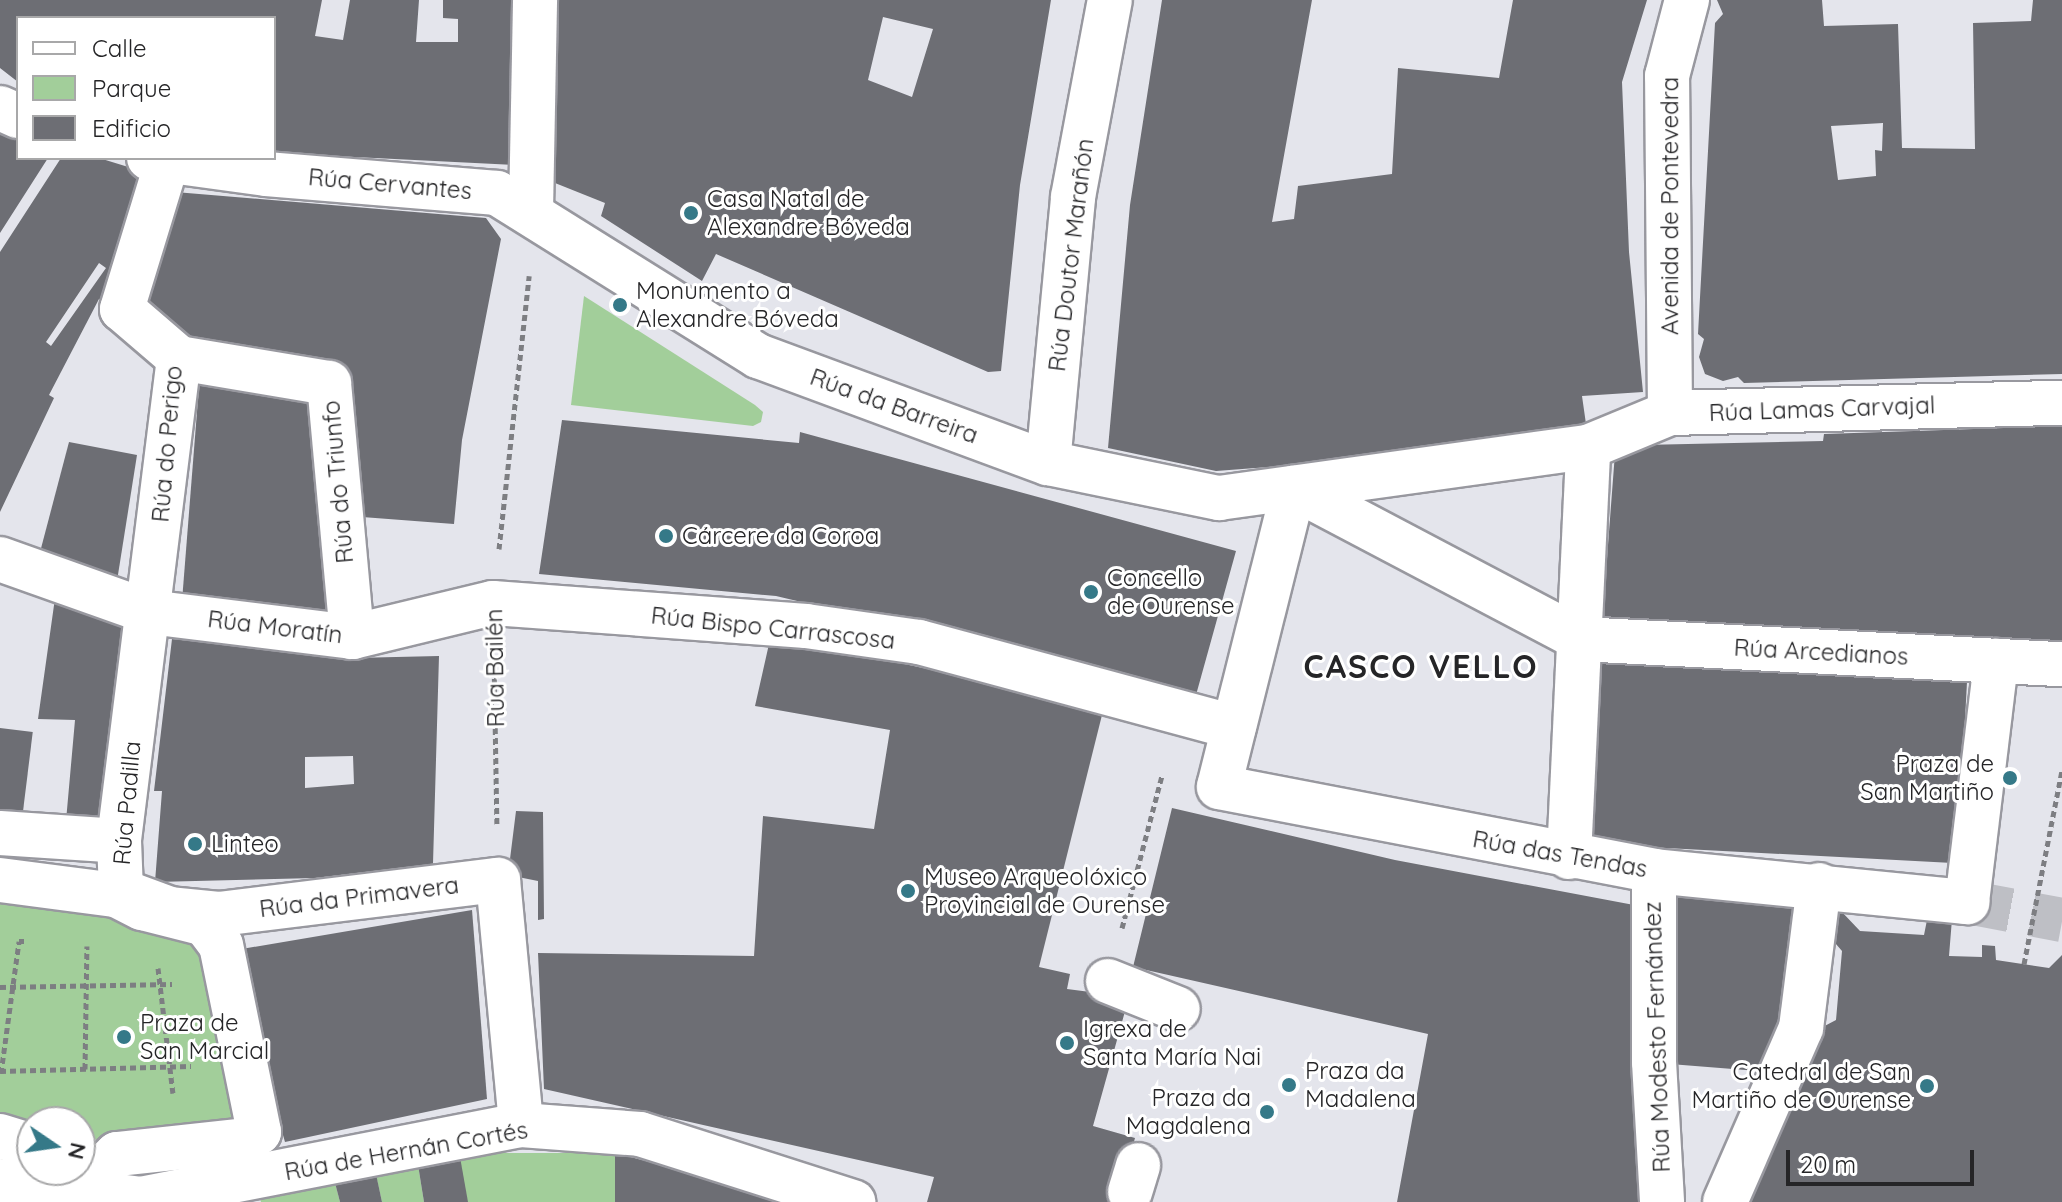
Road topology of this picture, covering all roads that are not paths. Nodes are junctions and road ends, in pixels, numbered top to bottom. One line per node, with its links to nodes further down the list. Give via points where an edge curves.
1 (535, 0): 5 (street)
2 (1110, 0): 10 (street, Rúa Doutor Marañón, via 1073,197)
3 (1687, 0): 8 (street, Avenida de Pontevedra, via 1667,76)
4 (158, 160): 5 (street, Rúa Cervantes, via 497,193); 6 (street, Rúa do Perigo, via 122,309)
5 (531, 211): 10 (street, Rúa da Barreira, via 758,356)
6 (179, 358): 14 (street, Rúa do Perigo); 15 (street, Rúa do Triunfo, via 329,383)
7 (2062, 403): 8 (street, Rúa Lamas Carvajal)
8 (1670, 413): 9 (street, Rúa Lamas Carvajal)
9 (1588, 447): 11 (street, Rúa da Barreira); 16 (street)
10 (1048, 463): 11 (street, Rúa da Barreira, via 1219,498)
11 (1294, 488): 16 (street); 19 (street)
12 (0, 559): 14 (street, Rúa Moratín)
13 (493, 603): 15 (street, Rúa Moratín); 19 (street, Rúa Bispo Carrascosa, via 806,626 919,642)
14 (149, 612): 15 (street, Rúa Moratín); 21 (street, Rúa Padilla)
15 (352, 637)
16 (1580, 639): 17 (street, Rúa Arcedianos); 22 (street)
17 (1996, 661): 18 (street, Rúa Arcedianos); 25 (street, Rúa das Tendas, via 1967,902)
18 (2062, 664)
19 (1234, 727): 22 (street, Rúa das Tendas, via 1219,787)
20 (0, 833): 21 (street)
21 (119, 841): 26 (street, Rúa Padilla, via 121,891 170,909)
22 (1569, 857): 23 (street, Rúa das Tendas)
23 (1654, 871): 25 (street, Rúa das Tendas); 33 (street, Rúa Modesto Fernández, via 1654,1062)
24 (0, 880): 30 (street, via 116,895 142,908 205,924 221,945 259,1132 248,1140 117,1154)
25 (1819, 885): 34 (street, via 1801,1028)
26 (220, 914): 29 (street, Rúa da Primavera, via 498,880)
27 (1108, 981): 28 (street)
28 (1178, 1009)
29 (521, 1125): 31 (street, Rúa de Hernán Cortés, via 140,1199); 32 (street, Rúa de Hernán Cortés, via 640,1134)
30 (96, 1167)
31 (72, 1186)
32 (853, 1202)
33 (1662, 1202)
34 (1725, 1202)

